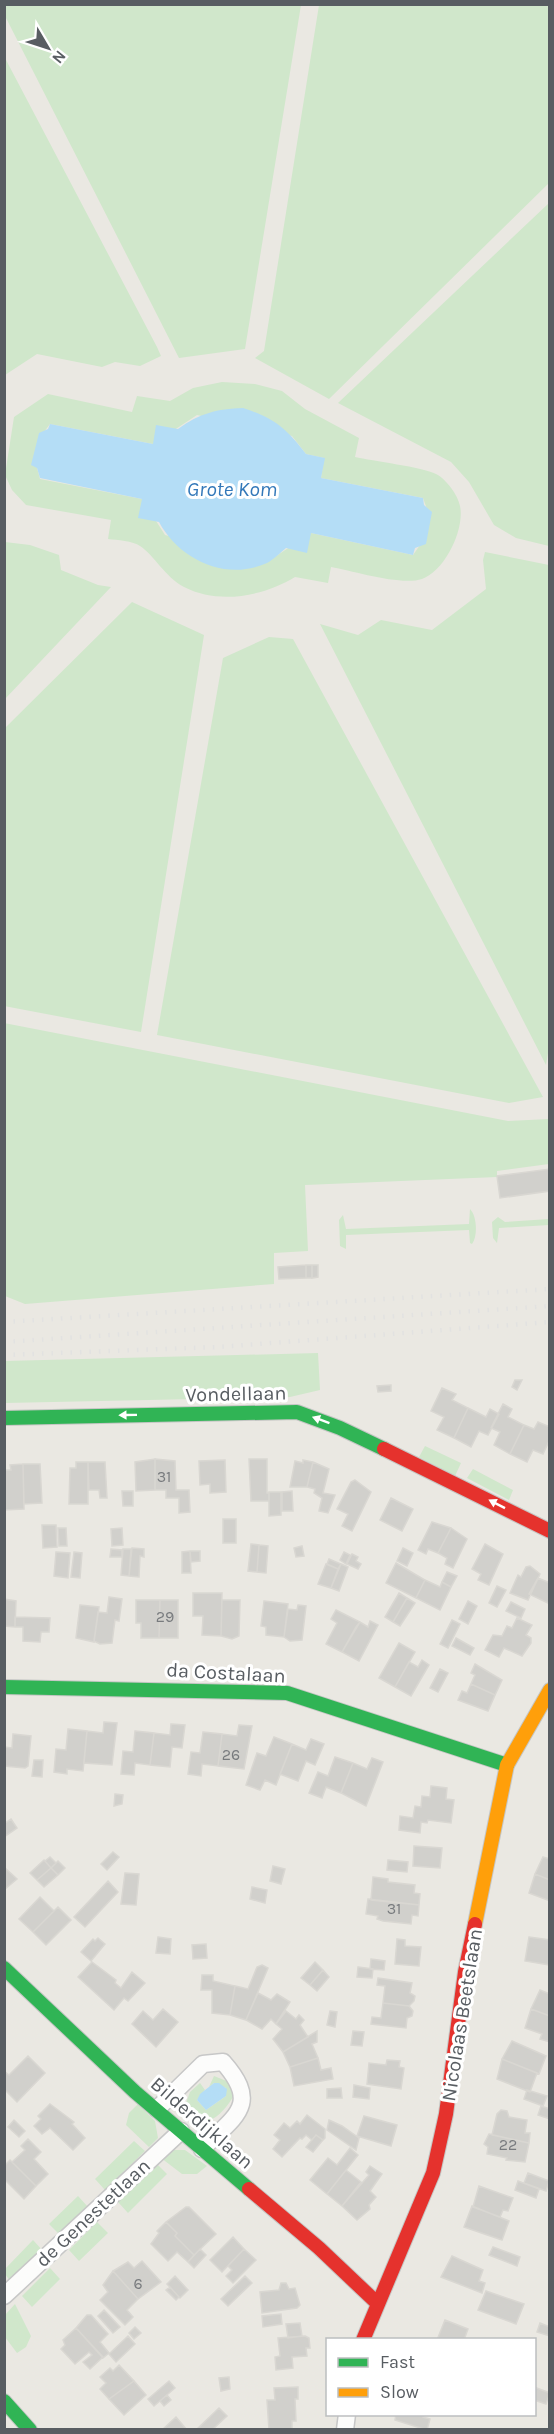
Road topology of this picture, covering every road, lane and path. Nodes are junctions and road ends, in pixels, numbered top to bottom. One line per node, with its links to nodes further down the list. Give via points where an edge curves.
1 (4, 1418): 2 (street, Vondellaan, one-way to 1, via 340,1428 297,1413)
2 (549, 1531)
3 (4, 1687): 5 (street, da Costalaan, via 286,1693)
4 (549, 1690): 5 (street, Nicolaas Beetslaan)
5 (507, 1765): 11 (street, Nicolaas Beetslaan, via 465,1972 434,2173)
6 (4, 1968): 7 (street, Bilderdijklaan, via 68,2032)
7 (157, 2109): 8 (street, Bilderdijklaan); 9 (street, via 203,2064 223,2062 238,2079 244,2095 238,2113)
8 (181, 2131): 9 (street, Bilderdijklaan); 10 (street, de Genestetlaan)
9 (202, 2149): 11 (street, Bilderdijklaan, via 340,2264)
10 (4, 2296)
11 (377, 2303): 12 (street, Nicolaas Beetslaan)
12 (364, 2338)
13 (4, 2401): 14 (street)
14 (23, 2427)

